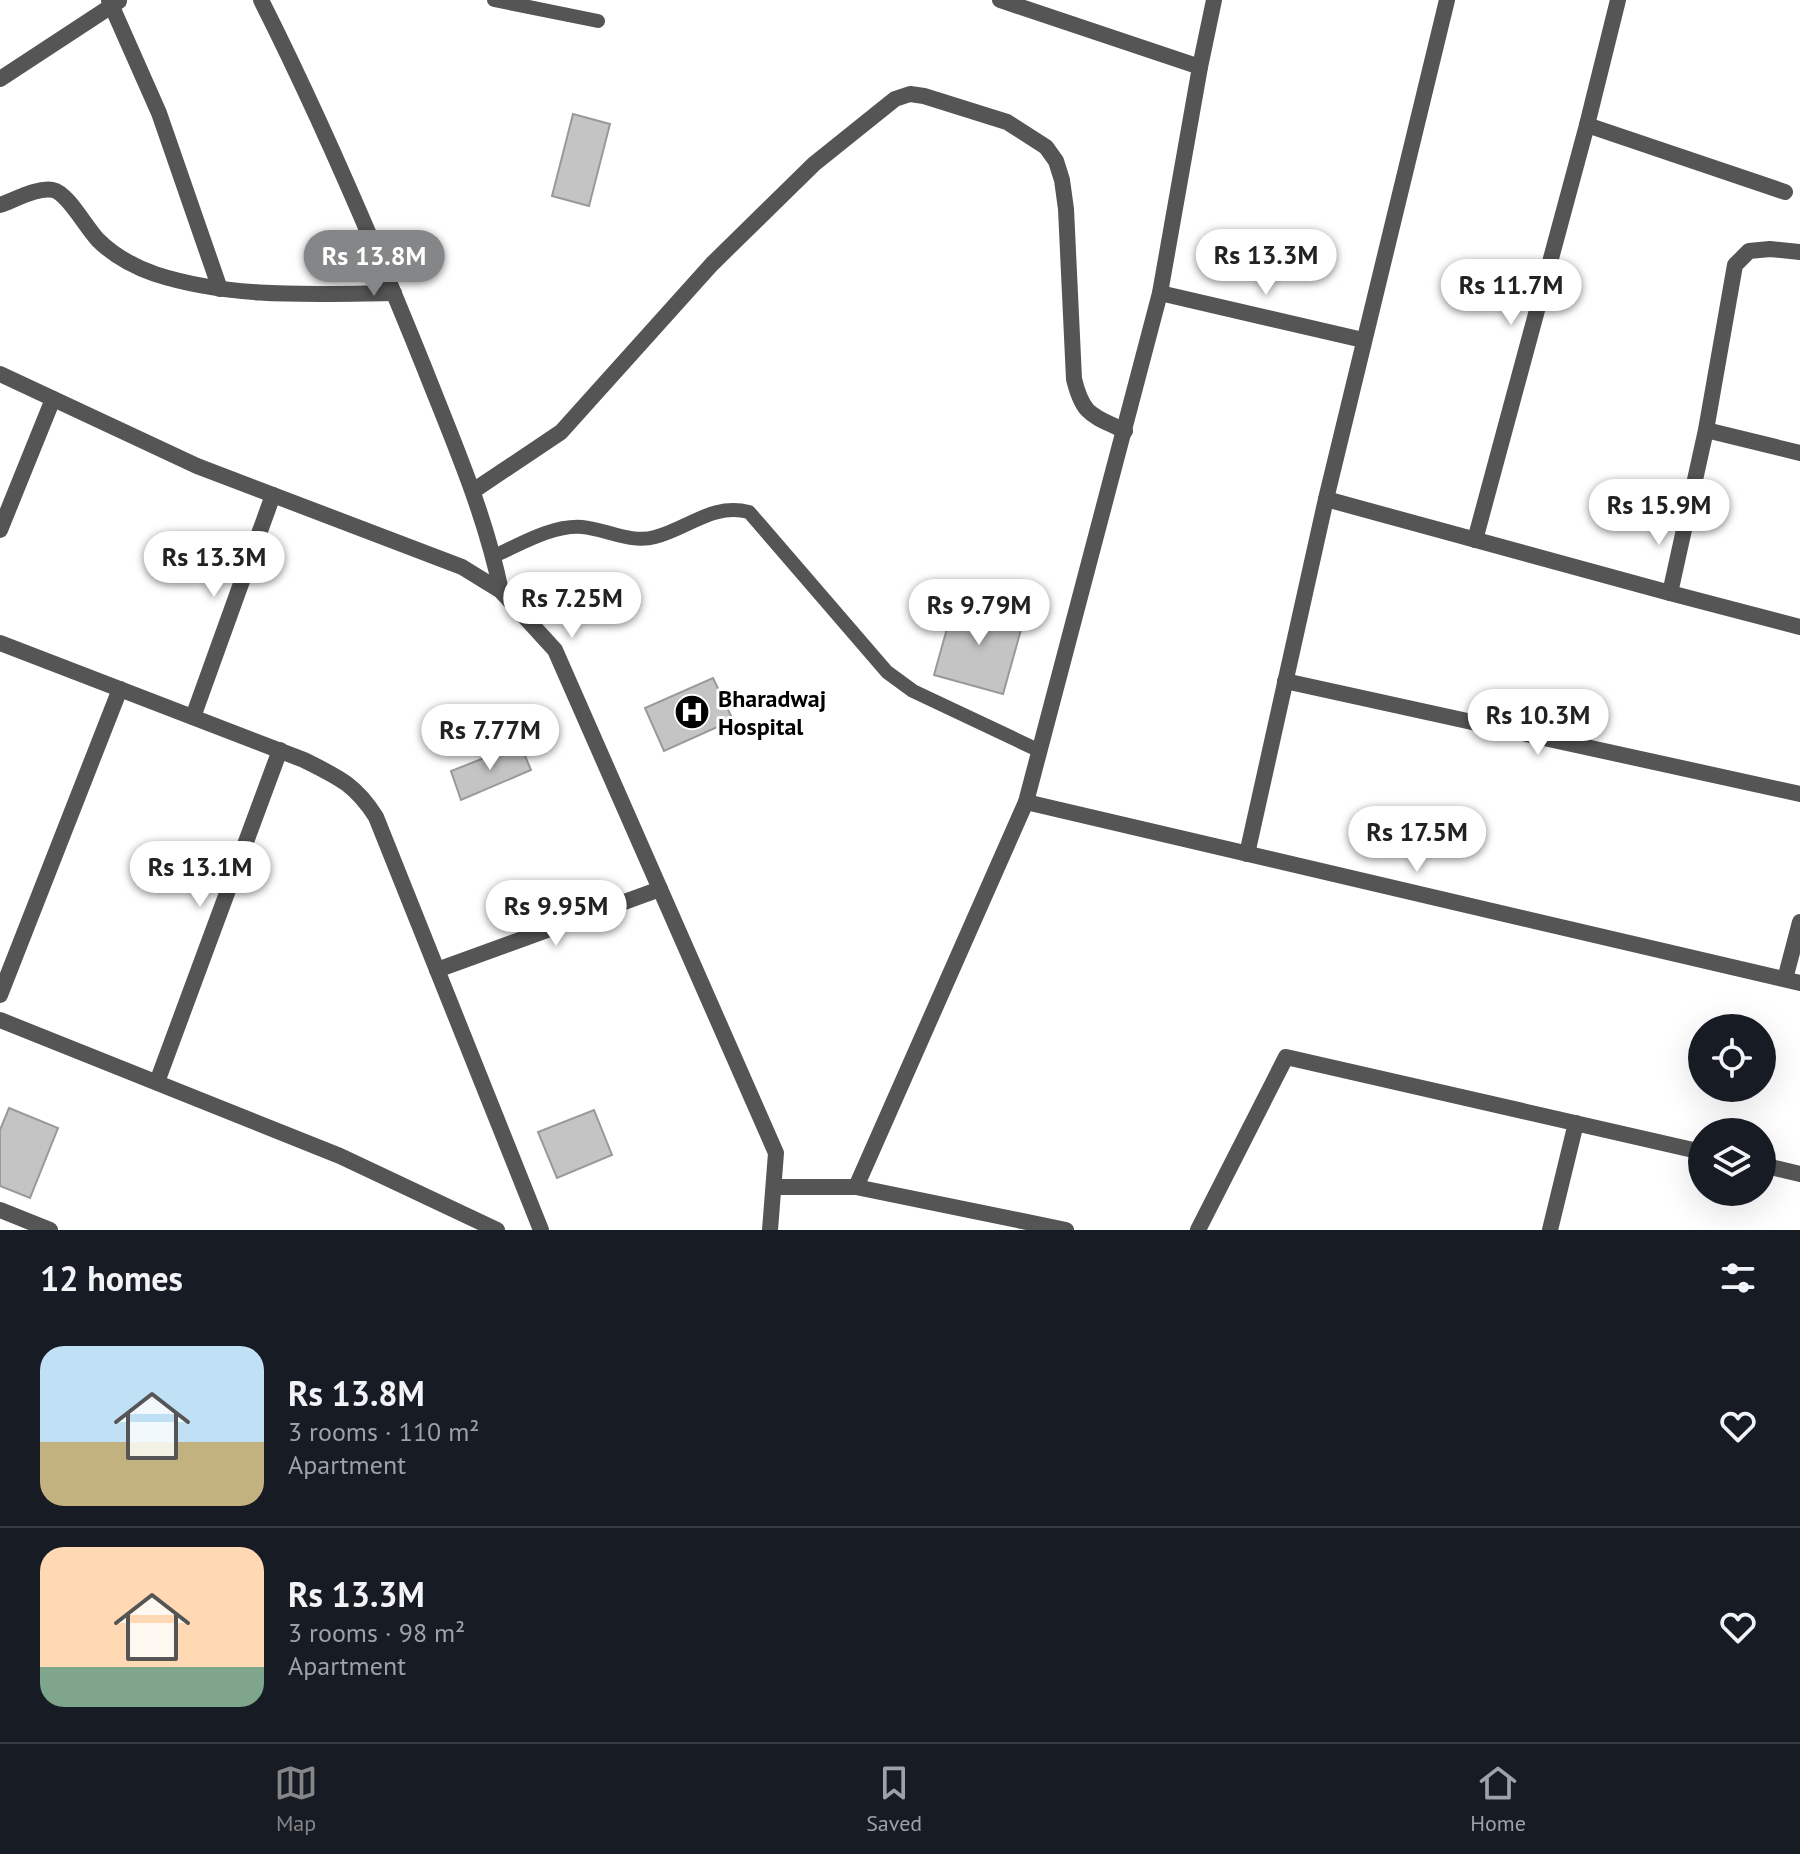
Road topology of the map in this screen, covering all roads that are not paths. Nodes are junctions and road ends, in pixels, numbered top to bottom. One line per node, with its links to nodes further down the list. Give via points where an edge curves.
1 (261, 0): 16 (street)
2 (494, 0): 8 (lane)
3 (1000, 0): 9 (street)
4 (1214, 0): 9 (street)
5 (1447, 0): 18 (street)
6 (1618, 0): 11 (street)
7 (113, 2): 10 (street); 15 (street, via 159,113)
8 (598, 21)
9 (1200, 67): 17 (street)
10 (0, 79)
11 (1587, 125): 12 (street); 28 (street)
12 (1785, 192)
13 (0, 205): 15 (street, via 53,190 64,195 99,241 122,259 155,274)
14 (1800, 252): 21 (street, via 1749,251 1735,265)
15 (220, 289): 16 (street)
16 (394, 293): 24 (street)
17 (1160, 293): 18 (street); 22 (street)
18 (1363, 340): 26 (street)
19 (0, 374): 20 (street)
20 (53, 399): 25 (street); 27 (street)
21 (1706, 430): 23 (street); 31 (street)
22 (1125, 431): 24 (street, via 1080,403 1074,379 1066,209 1056,161 1046,147 1007,122 910,94 895,99 814,164 712,264 561,432); 38 (street)
23 (1800, 453)
24 (473, 491): 29 (street)
25 (273, 495): 30 (street, via 462,567); 36 (street)
26 (1326, 499): 28 (street); 34 (street)
27 (0, 530)
28 (1475, 540): 31 (street)
29 (494, 556): 30 (street); 38 (lane, via 567,527 655,537 711,512 749,512 887,672 913,691)
30 (501, 591): 42 (street, via 555,650)
31 (1670, 593): 32 (street)
32 (1800, 627)
33 (0, 643): 35 (street)
34 (1285, 681): 39 (street); 41 (street)
35 (120, 689): 36 (street); 46 (street)
36 (193, 717): 37 (street)
37 (280, 750): 44 (street, via 362,794); 48 (street)
38 (1040, 751): 40 (street)
39 (1800, 794)
40 (1026, 802): 41 (street); 54 (street)
41 (1247, 854): 45 (street)
42 (660, 889): 44 (street); 53 (street, via 776,1153)
43 (1800, 922): 45 (street)
44 (437, 970): 58 (street)
45 (1792, 981)
46 (0, 995)
47 (0, 1020): 48 (street)
48 (157, 1082): 57 (street, via 340,1156)
49 (1576, 1123): 50 (street); 61 (street, via 1286,1057); 62 (street)
50 (1688, 1149)
51 (1776, 1168): 52 (street)
52 (1800, 1174)
53 (774, 1187): 54 (street); 59 (street)
54 (856, 1187): 60 (street)
55 (0, 1210): 56 (street)
56 (50, 1230)
57 (497, 1230)
58 (541, 1230)
59 (770, 1230)
60 (1066, 1230)
61 (1198, 1230)
62 (1550, 1230)

